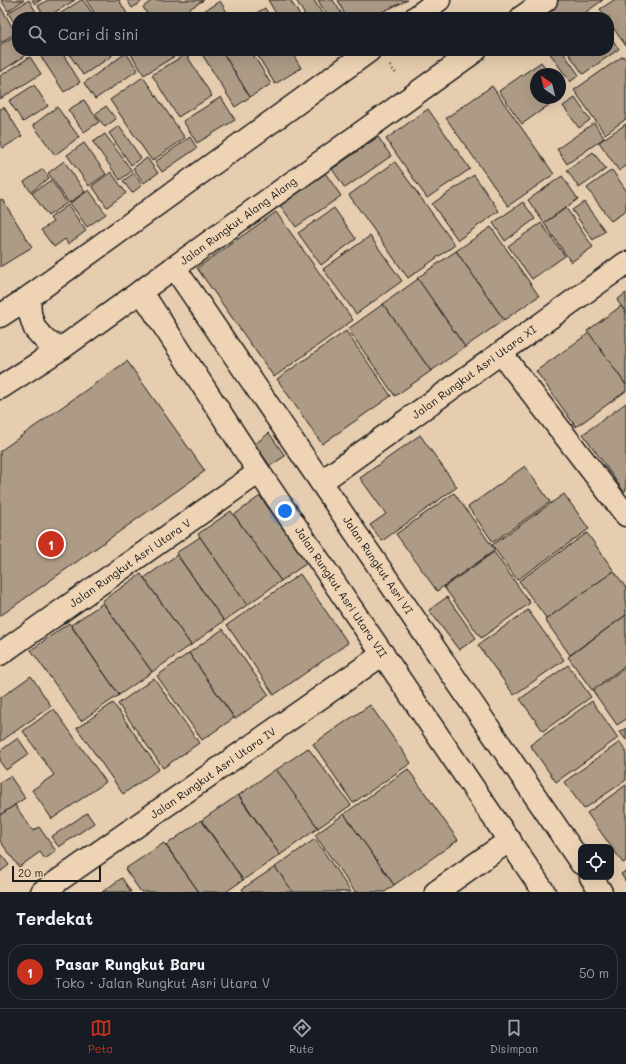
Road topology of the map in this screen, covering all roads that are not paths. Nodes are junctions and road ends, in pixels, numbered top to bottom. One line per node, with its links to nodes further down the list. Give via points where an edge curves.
1 (439, 0): 3 (street)
2 (546, 0): 4 (street)
3 (423, 12)
4 (529, 12)
5 (362, 56): 10 (street)
6 (468, 56): 8 (street, Jalan Rungkut Alang Alang)
7 (626, 262): 13 (street, Jalan Rungkut Asri Utara XI)
8 (174, 267): 9 (street, Jalan Rungkut Alang Alang); 16 (street, Jalan Rungkut Asri VI)
9 (141, 292): 12 (street, Jalan Rungkut Alang Alang); 15 (street, Jalan Rungkut Asri Utara VII)
10 (29, 297): 11 (street); 12 (street, via 30,314 35,329 47,342)
11 (0, 316)
12 (62, 348): 14 (street, Jalan Rungkut Alang Alang)
13 (501, 353): 16 (street, Jalan Rungkut Asri Utara XI); 17 (street)
14 (0, 388)
15 (259, 472): 18 (street, Jalan Rungkut Asri Utara V); 19 (street, Jalan Rungkut Asri Utara VII)
16 (321, 482): 21 (street, Jalan Rungkut Asri VI)
17 (626, 515)
18 (0, 654)
19 (383, 654): 20 (street, Jalan Rungkut Asri Utara VII); 23 (street, Jalan Rungkut Asri Utara IV)
20 (510, 840): 24 (street); 25 (street, Jalan Rungkut Asri Utara VII)
21 (578, 859)
22 (593, 880): 26 (street)
23 (42, 892)
24 (436, 892)
25 (544, 892)
26 (601, 892)

